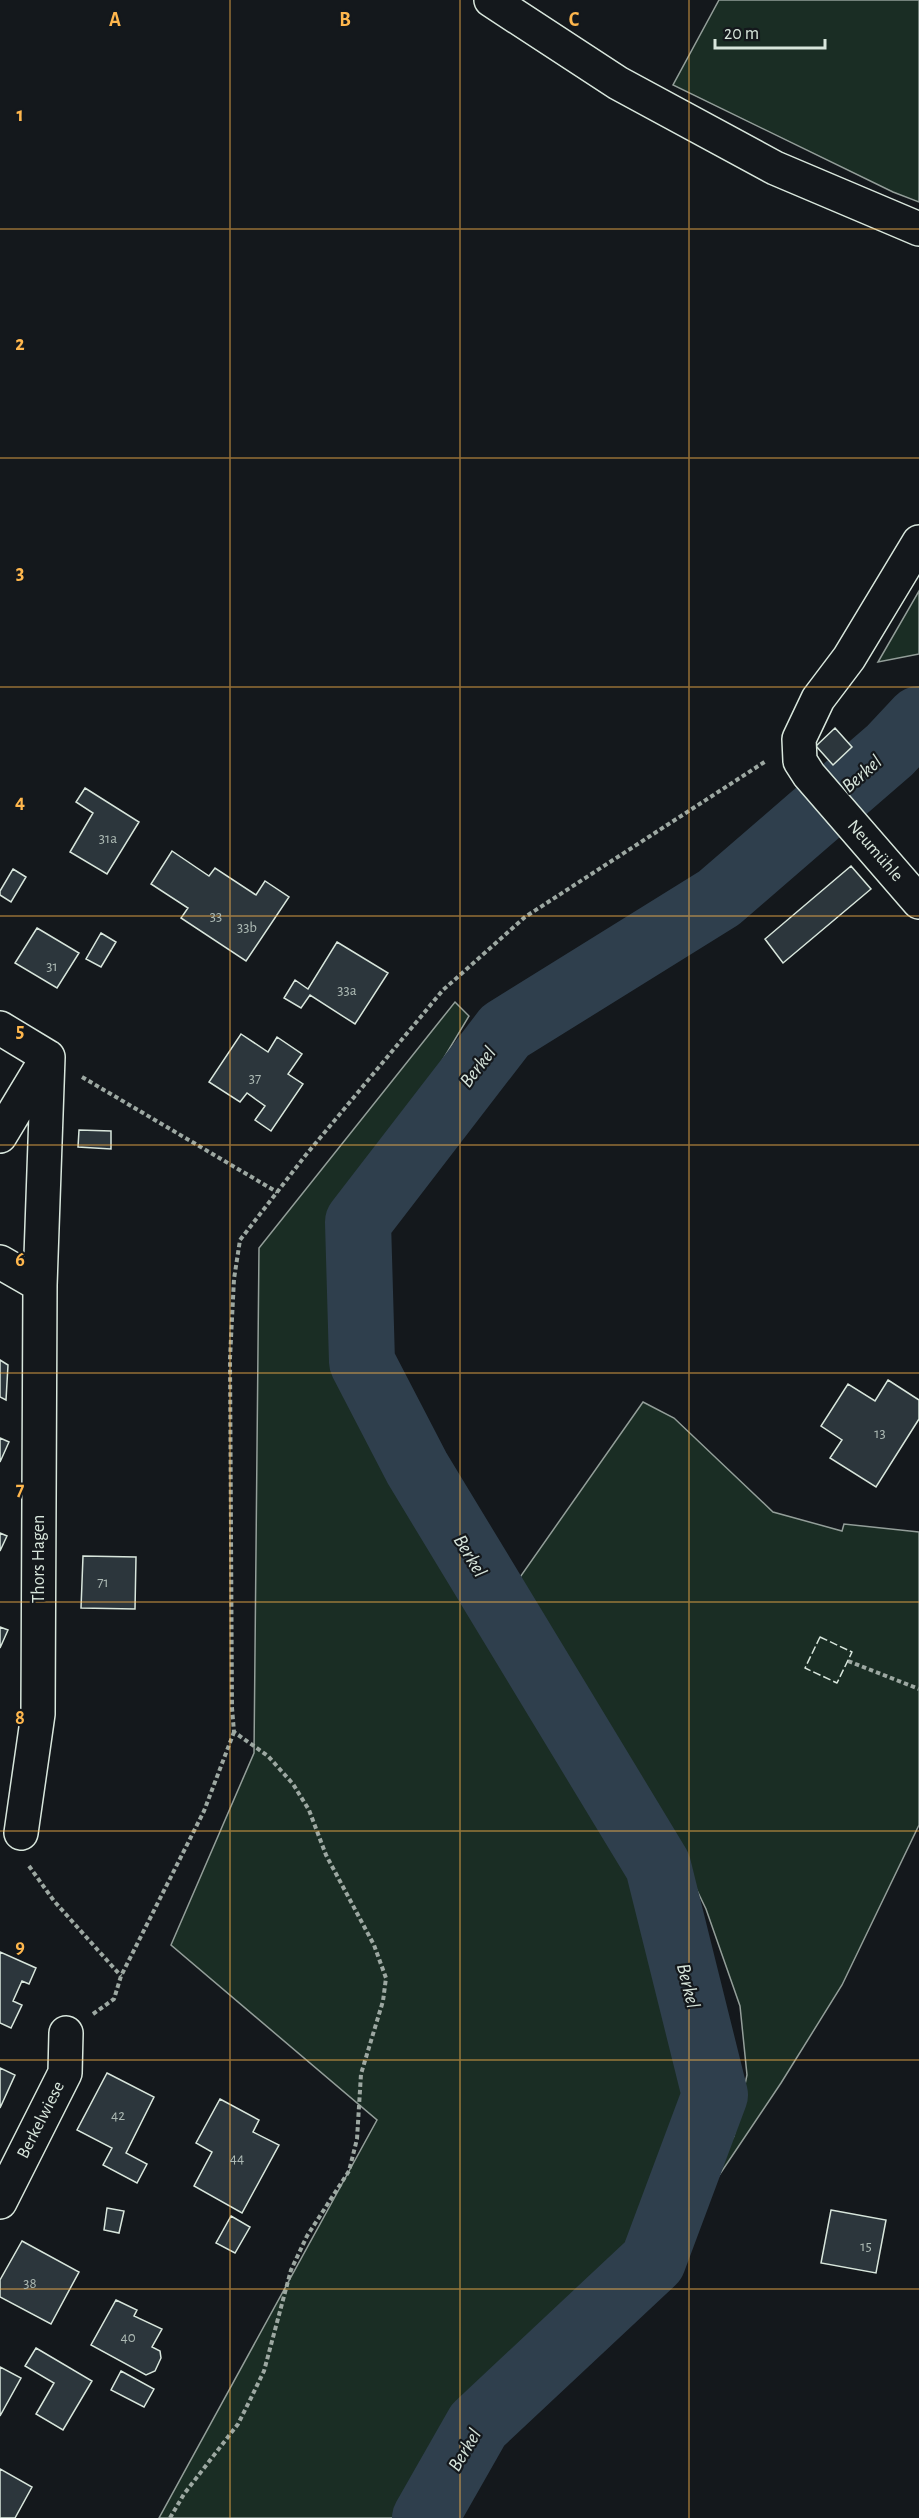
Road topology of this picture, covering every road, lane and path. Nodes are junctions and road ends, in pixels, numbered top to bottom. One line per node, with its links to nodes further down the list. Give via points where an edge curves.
1 (490, 0): 2 (street, via 618,83 775,168)
2 (919, 229)
3 (919, 542): 4 (street, via 849,658 818,699)
4 (799, 739): 5 (street, Neumühle, via 800,761 810,775); 9 (path, via 525,917 443,990)
5 (919, 902)
6 (0, 1028): 7 (street)
7 (48, 1057): 8 (street); 9 (path); 11 (street, Thors Hagen)
8 (0, 1136)
9 (277, 1192): 14 (path, via 240,1240 234,1279 230,1358)
10 (0, 1262): 11 (street)
11 (40, 1285): 15 (street, Thors Hagen, via 38,1714)
12 (848, 1661): 13 (path)
13 (919, 1689)
14 (234, 1732): 16 (path, via 204,1811); 19 (path, via 268,1756 293,1784 374,1945 386,1978 362,2074 357,2139 349,2171 307,2235 291,2270 264,2371 238,2424)
15 (21, 1833): 16 (path, via 23,1852 31,1870)
16 (121, 1976): 17 (path, via 114,1999)
17 (66, 2033): 18 (street, Berkelwiese, via 65,2073)
18 (0, 2202)
19 (170, 2518)

